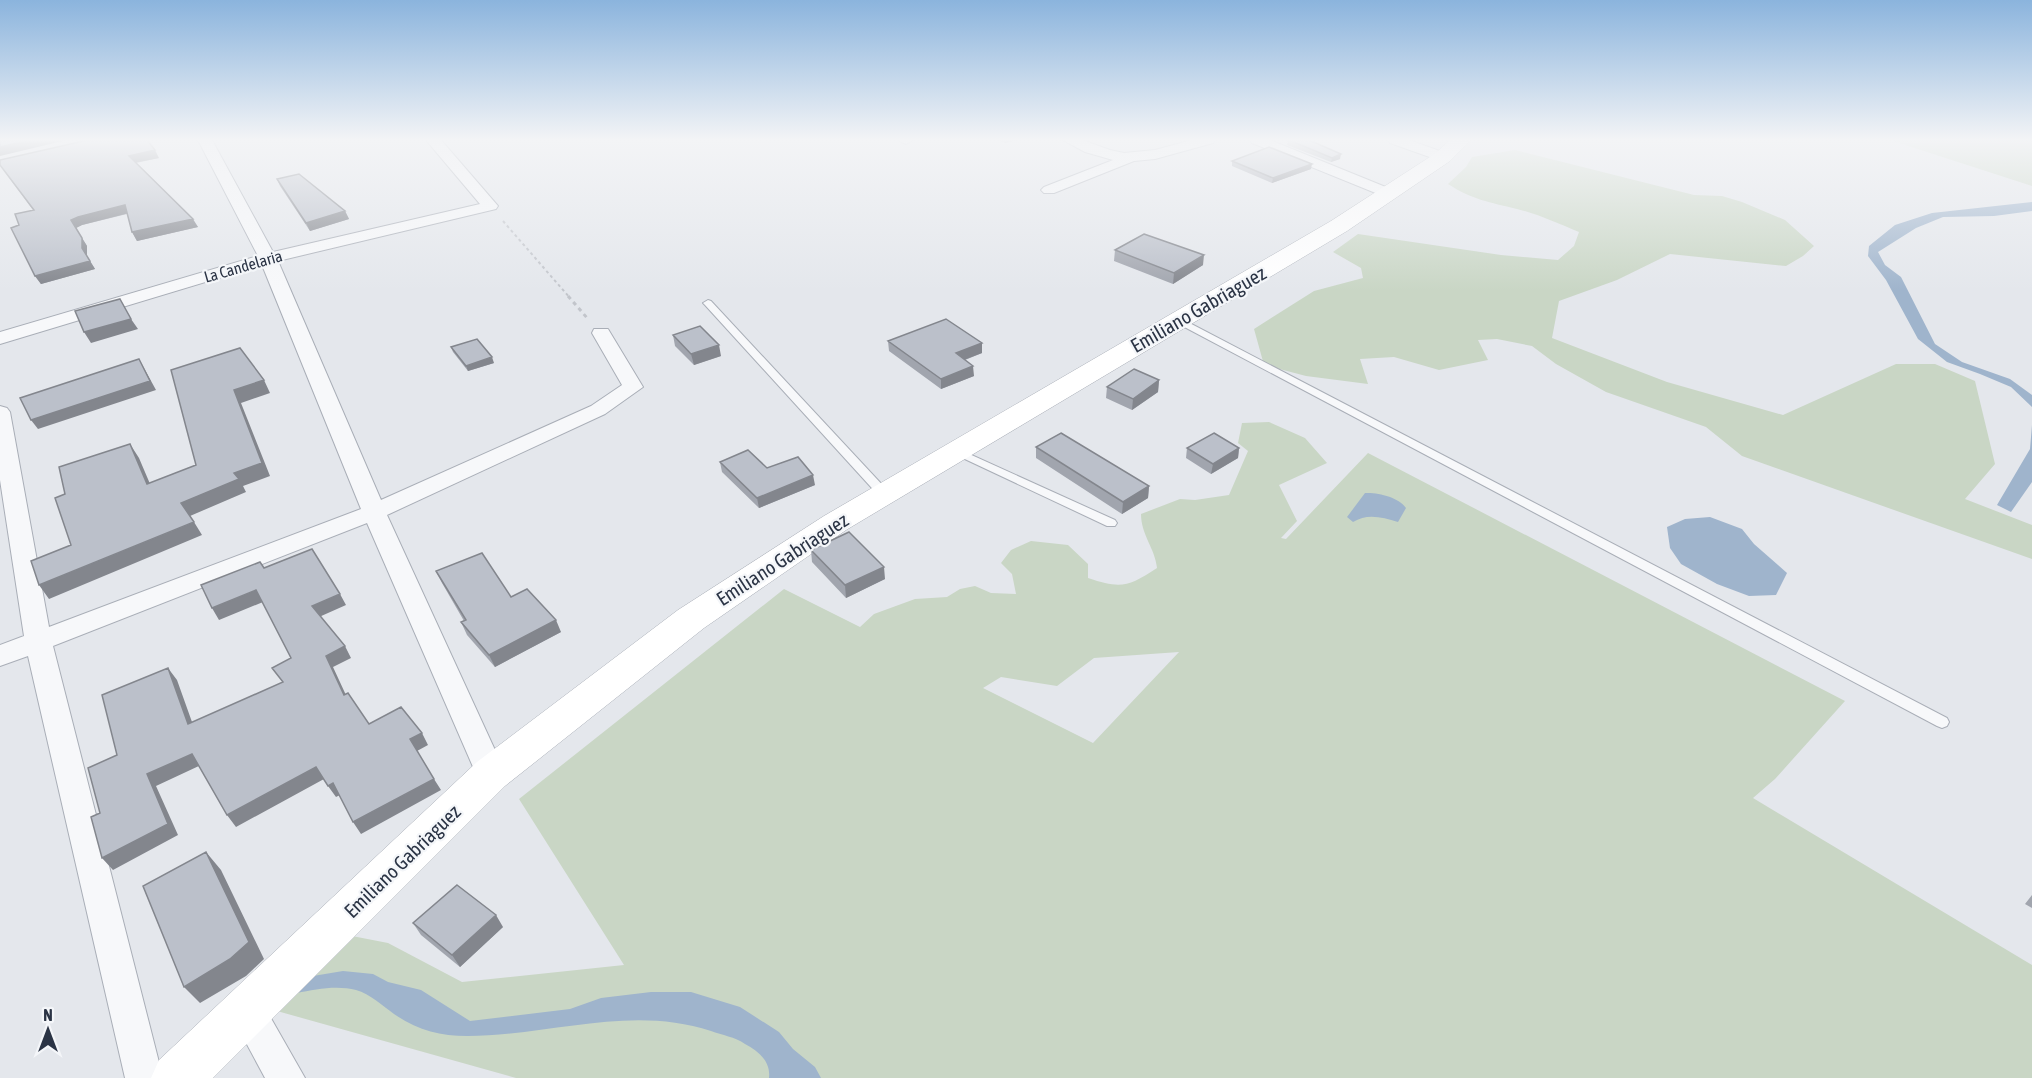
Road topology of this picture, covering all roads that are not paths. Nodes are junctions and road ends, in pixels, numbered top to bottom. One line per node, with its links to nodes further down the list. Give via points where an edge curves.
1 (231, 190): 6 (street)
2 (476, 190): 6 (street, La Candelaria, via 490,206)
3 (1381, 190): 5 (street)
4 (1392, 190): 5 (main road, Emiliano Gabriaguez)
5 (1388, 193): 8 (main road, Emiliano Gabriaguez)
6 (267, 258): 10 (street, La Candelaria); 14 (street)
7 (708, 303): 13 (lane)
8 (1178, 320): 12 (main road, Emiliano Gabriaguez); 18 (lane)
9 (601, 333): 14 (street, via 633,387 598,410)
10 (0, 338)
11 (0, 412): 16 (street)
12 (956, 451): 13 (main road, Emiliano Gabriaguez); 15 (lane)
13 (884, 494): 19 (main road, Emiliano Gabriaguez, via 691,619)
14 (374, 512): 16 (street); 19 (street)
15 (1111, 523)
16 (38, 641): 17 (street); 21 (street)
17 (0, 656)
18 (1942, 722)
19 (491, 774): 20 (main road, Emiliano Gabriaguez)
20 (247, 1011): 22 (main road, Emiliano Gabriaguez); 23 (street)
21 (144, 1078)
22 (177, 1078)
23 (286, 1078)

